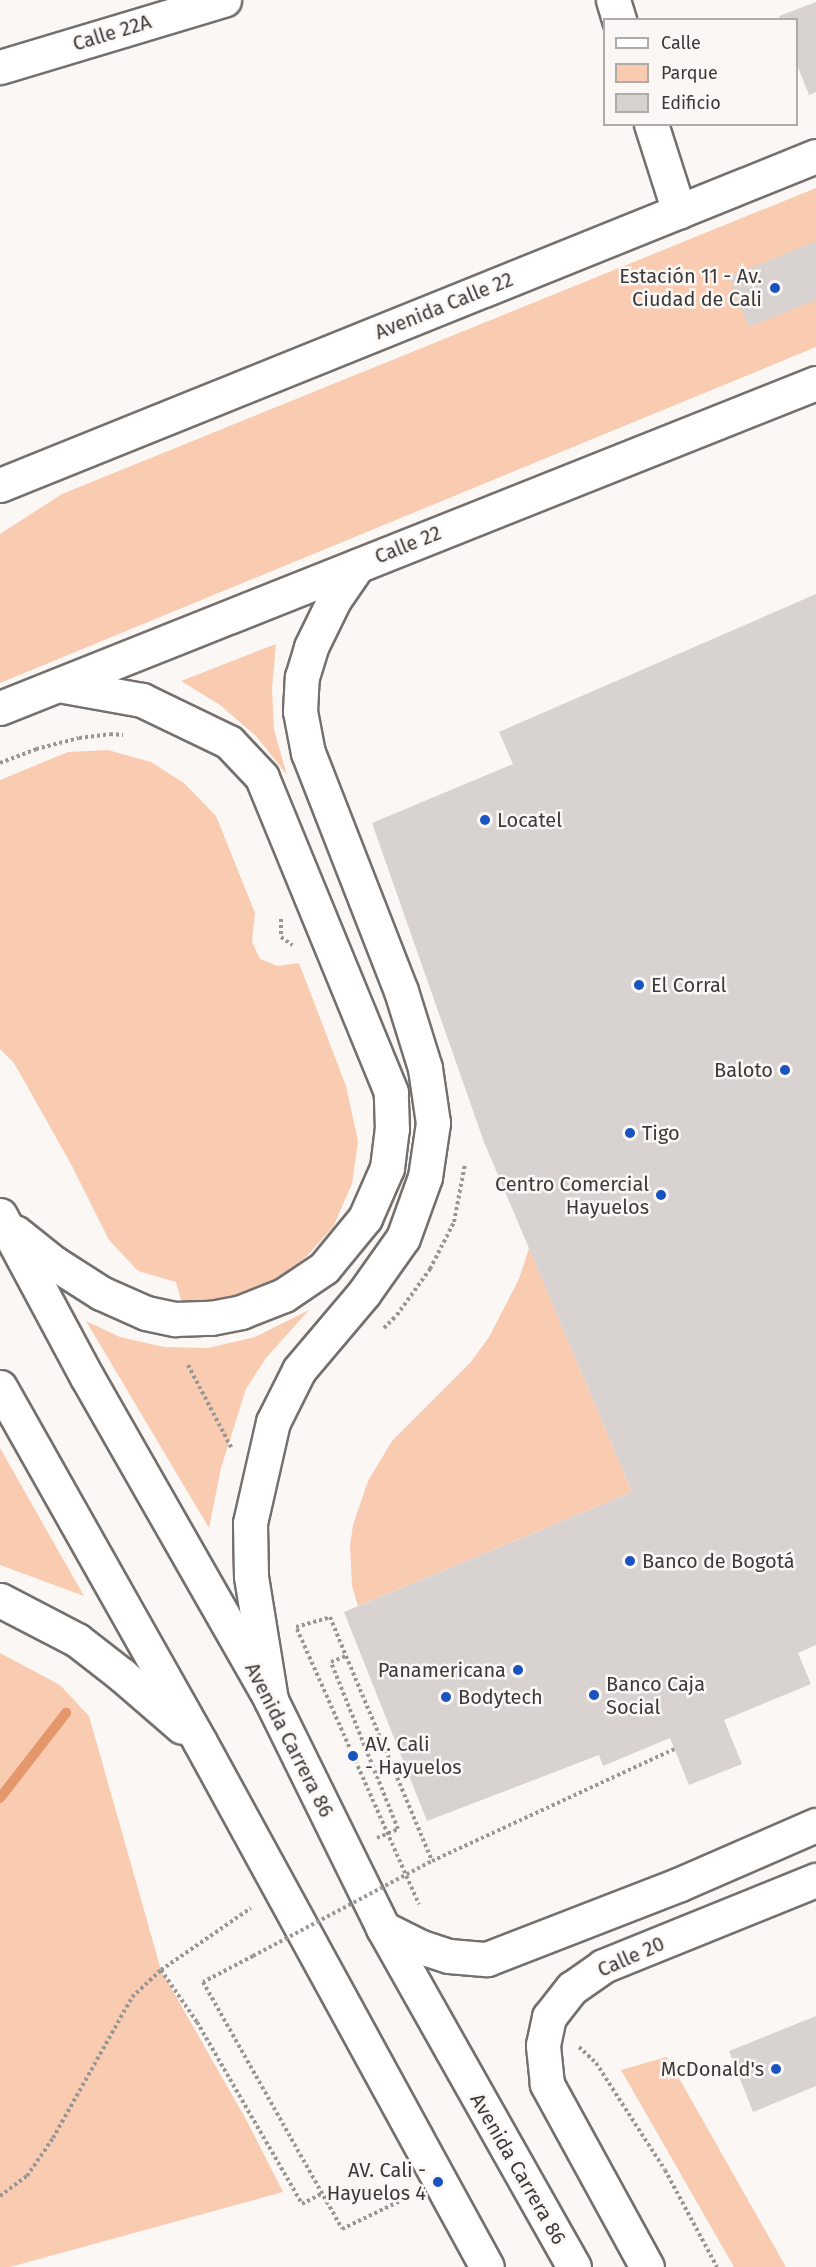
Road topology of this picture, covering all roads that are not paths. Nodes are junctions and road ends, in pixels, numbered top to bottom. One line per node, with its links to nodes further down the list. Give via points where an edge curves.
1 (224, 0): 4 (main road, Calle 22A)
2 (613, 0): 3 (main road)
3 (618, 18)
4 (0, 67)
5 (652, 126): 7 (main road)
6 (816, 156): 7 (main road, Avenida Calle 22)
7 (679, 212): 9 (main road, Avenida Calle 22)
8 (816, 383): 12 (main road, Calle 22)
9 (72, 456): 10 (main road, Avenida Calle 22); 11 (main road, Avenida Calle 22)
10 (0, 484)
11 (0, 504)
12 (358, 565): 13 (main road, Calle 22); 18 (main road, via 314,640 302,677 300,711 308,753 401,991 425,1068 433,1123 425,1177 403,1238 364,1293 299,1370 273,1422 250,1523 251,1576)
13 (58, 685): 14 (main road, Calle 22); 15 (main road, via 142,700 229,742 262,777 391,1092 392,1129 387,1168 365,1218 331,1260 284,1295 242,1312 176,1319 146,1313 101,1293 54,1263)
14 (0, 708)
15 (2, 1220): 18 (main road, Avenida Carrera 86)
16 (0, 1387): 19 (main road)
17 (0, 1600): 19 (main road, via 77,1640)
18 (271, 1700): 22 (main road, Avenida Carrera 86)
19 (200, 1742): 23 (main road)
20 (816, 1825): 22 (main road, via 658,1893 487,1959 449,1956)
21 (816, 1880): 25 (main road, Calle 20, via 603,1966 572,1989 549,2017 543,2045 547,2084)
22 (383, 1928): 24 (main road, Avenida Carrera 86)
23 (487, 2267)
24 (574, 2267)
25 (647, 2267)

